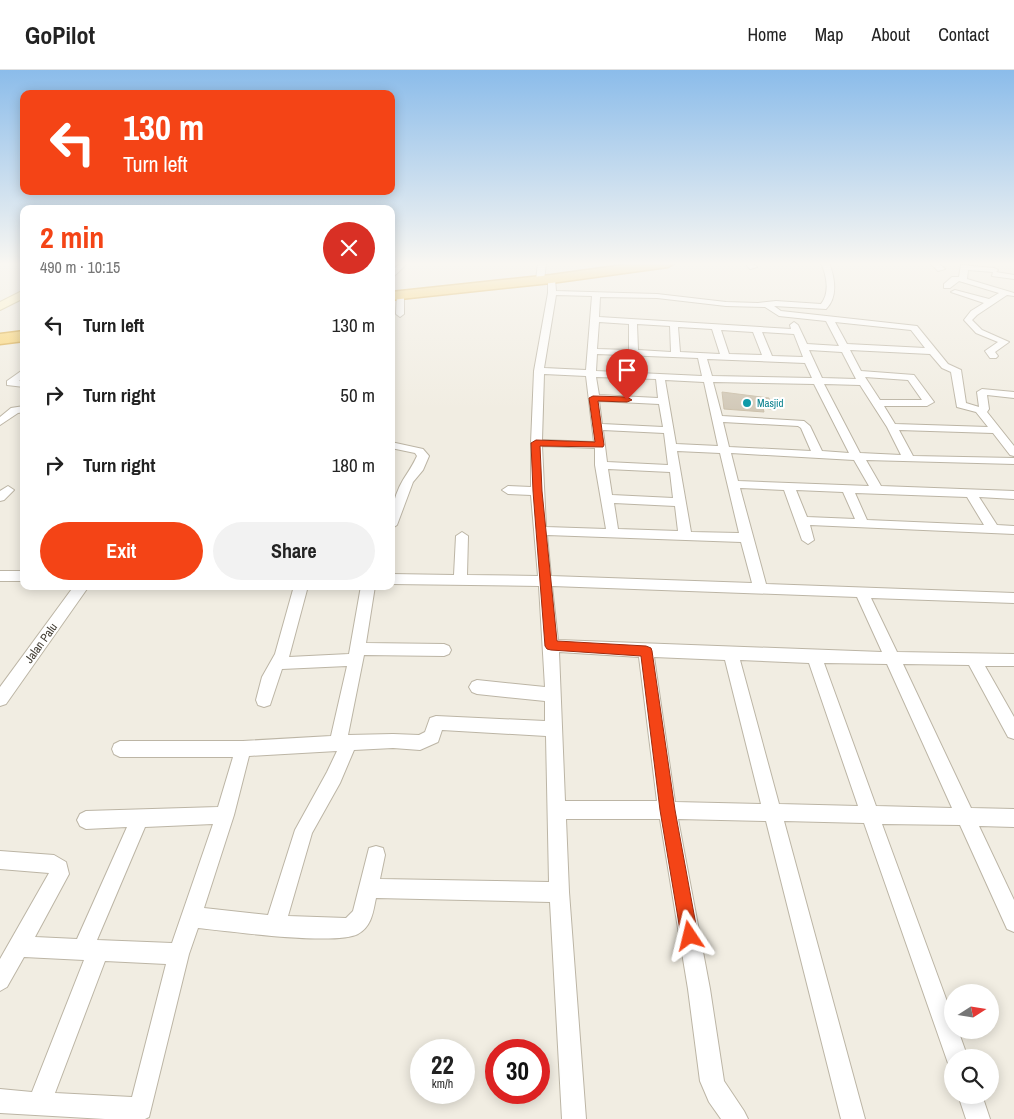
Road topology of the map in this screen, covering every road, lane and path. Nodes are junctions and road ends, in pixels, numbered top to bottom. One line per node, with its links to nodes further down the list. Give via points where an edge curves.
1 (545, 312): 27 (street)
2 (595, 312): 7 (street)
3 (778, 312): 5 (street)
4 (976, 312): 15 (street, via 968,320 971,326)
5 (787, 314): 6 (street); 12 (street)
6 (829, 318): 17 (street); 19 (street, via 914,328)
7 (594, 319): 8 (street); 18 (street)
8 (633, 322): 9 (street); 20 (street)
9 (674, 325): 10 (street); 21 (street)
10 (716, 327): 11 (street); 23 (street)
11 (757, 330): 12 (street); 25 (street)
12 (797, 332): 16 (street)
13 (20, 337): 14 (highway)
14 (2, 340)
15 (1009, 344): 24 (street, via 991,349)
16 (804, 347): 17 (street); 26 (street)
17 (844, 348): 19 (street); 31 (street)
18 (592, 351): 20 (street); 28 (street)
19 (934, 351): 42 (street, via 945,366 956,371 961,405)
20 (634, 353): 21 (street)
21 (676, 354): 22 (street)
22 (702, 355): 23 (street); 32 (street)
23 (725, 356): 25 (street)
24 (993, 356)
25 (768, 358): 26 (street)
26 (810, 360): 33 (street)
27 (539, 372): 28 (street); 49 (street)
28 (591, 374): 30 (street); 38 (street)
29 (20, 375): 34 (street)
30 (660, 376): 32 (street); 39 (street)
31 (861, 378): 33 (street); 40 (street); 40 (street, via 911,377 929,402)
32 (708, 379): 33 (street); 43 (street)
33 (818, 381): 56 (street)
34 (10, 383): 35 (street); 36 (street)
35 (20, 384)
36 (0, 389)
37 (1014, 396): 42 (street, via 982,392)
38 (593, 398): 39 (street); 45 (street)
39 (663, 402): 47 (street)
40 (878, 403): 46 (street)
41 (20, 409): 44 (street)
42 (982, 412): 48 (street)
43 (717, 419): 53 (street); 55 (street, via 800,423 805,426)
44 (0, 422)
45 (597, 427): 47 (street); 50 (street)
46 (892, 427): 48 (street); 57 (street)
47 (669, 430): 52 (street)
48 (995, 430): 54 (street)
49 (536, 443): 50 (street); 66 (street)
50 (600, 445): 59 (street)
51 (395, 446): 71 (street, via 424,456 408,481)
52 (673, 447): 53 (street); 60 (street)
53 (724, 450): 55 (street); 61 (street)
54 (1014, 453)
55 (818, 454): 56 (street)
56 (857, 456): 57 (street); 65 (street)
57 (908, 459): 58 (street)
58 (1014, 461)
59 (601, 465): 60 (street); 69 (street)
60 (676, 469): 70 (street)
61 (732, 484): 62 (street); 80 (street)
62 (788, 486): 64 (street); 72 (street)
63 (508, 490): 66 (street)
64 (848, 490): 65 (street); 73 (street)
65 (877, 490): 67 (street)
66 (537, 491): 76 (street)
67 (970, 493): 68 (street); 74 (street)
68 (1014, 495)
69 (607, 499): 70 (street); 77 (street)
70 (680, 502): 79 (street)
71 (395, 515)
72 (802, 521): 73 (street); 81 (street)
73 (863, 524): 74 (street)
74 (993, 529): 75 (street)
75 (1014, 530)
76 (541, 531): 77 (street); 86 (street)
77 (613, 534): 79 (street)
78 (462, 536): 85 (street)
79 (685, 536): 80 (street)
80 (746, 538): 90 (street)
81 (808, 540)
82 (0, 576): 83 (street)
83 (20, 576)
84 (395, 579): 85 (street)
85 (460, 580): 86 (street)
86 (545, 581): 90 (street); 93 (street)
87 (79, 590): 105 (street, Jalan Palu)
88 (300, 590): 102 (street)
89 (367, 590): 96 (street)
90 (760, 590): 91 (street)
91 (862, 593): 92 (street); 99 (street)
92 (1014, 598)
93 (551, 646): 95 (street); 104 (street)
94 (444, 650): 96 (street)
95 (646, 651): 97 (street); 113 (street)
96 (357, 654): 102 (street); 109 (street)
97 (731, 654): 98 (street); 114 (street)
98 (814, 657): 99 (street); 116 (street)
99 (891, 657): 100 (street); 117 (street)
100 (973, 659): 101 (street); 108 (street)
101 (1014, 660)
102 (278, 663): 106 (street)
103 (477, 686): 104 (street)
104 (553, 695): 107 (street)
105 (0, 699)
106 (264, 700)
107 (553, 729): 109 (street, via 436,723 432,737 420,744 393,741); 112 (street)
108 (1014, 732)
109 (343, 743): 111 (street); 127 (street, via 334,777 304,830)
110 (120, 749): 111 (street)
111 (242, 749): 115 (street)
112 (556, 810): 113 (street); 124 (street)
113 (667, 810): 114 (street); 137 (street, via 712,1081 717,1094)
114 (773, 813): 116 (street); 138 (street)
115 (225, 815): 118 (street); 125 (street)
116 (871, 816): 117 (street); 132 (street)
117 (964, 817): 119 (street); 126 (street)
118 (140, 818): 120 (street); 129 (street)
119 (1014, 818)
120 (86, 820)
121 (376, 855): 123 (street)
122 (0, 860): 128 (street, via 54,864 59,869)
123 (370, 888): 124 (street); 127 (street, via 362,917 352,926)
124 (559, 892): 136 (street)
125 (191, 918): 127 (street); 130 (street)
126 (1014, 922)
127 (274, 926)
128 (18, 946): 129 (street); 131 (street)
129 (90, 951): 130 (street); 134 (street)
130 (179, 954): 134 (street, via 141,1109)
131 (0, 980)
132 (954, 1049)
133 (0, 1101): 134 (street)
134 (39, 1104)
135 (973, 1104): 139 (street)
136 (574, 1119)
137 (736, 1119)
138 (853, 1119)
139 (978, 1119)

